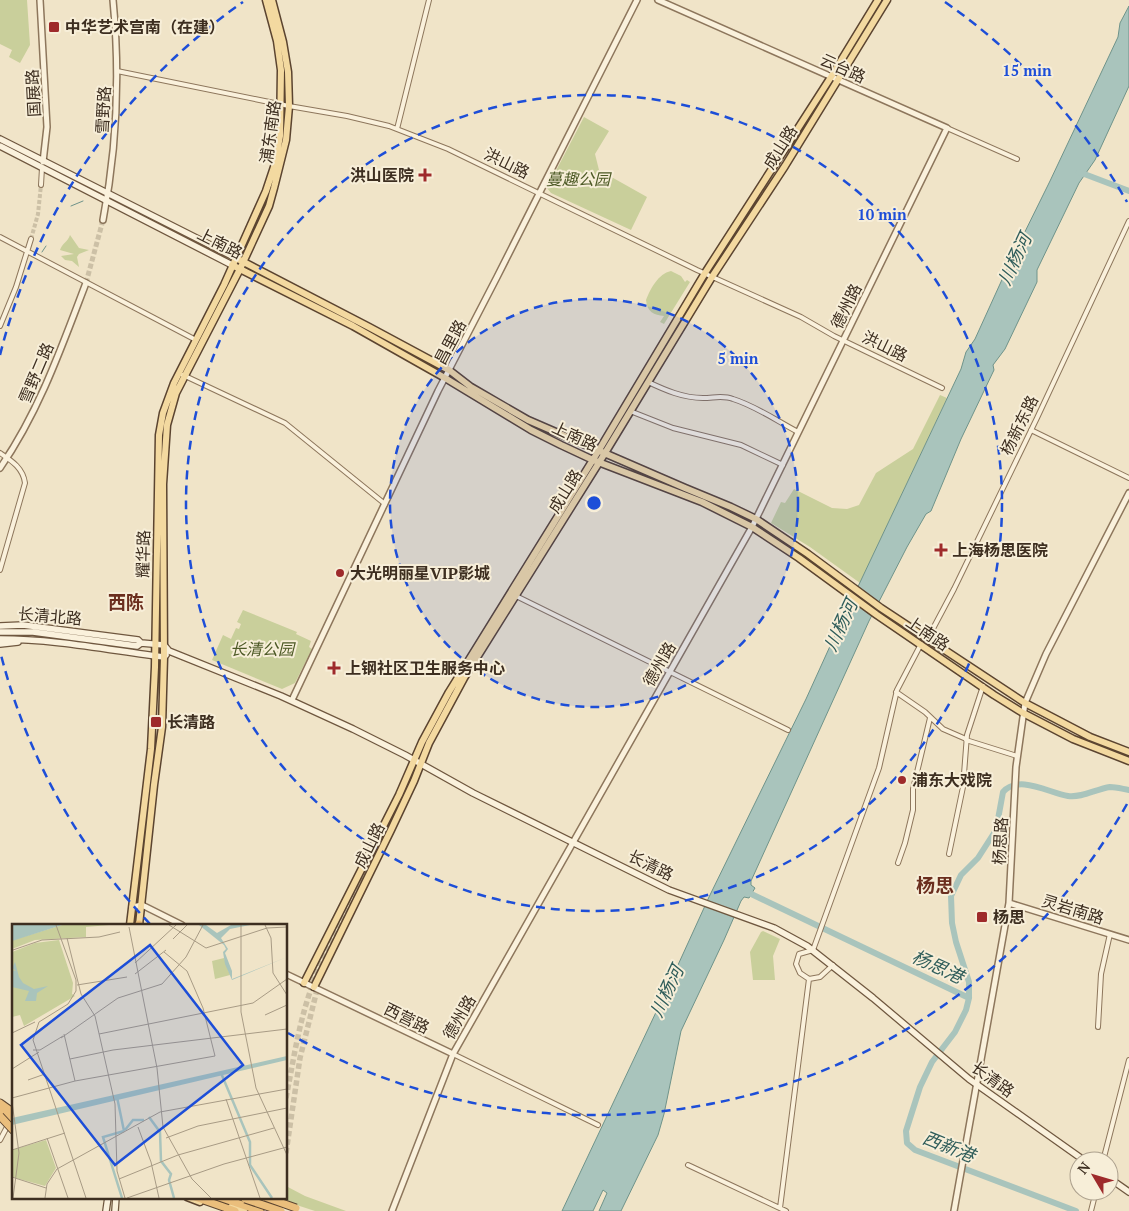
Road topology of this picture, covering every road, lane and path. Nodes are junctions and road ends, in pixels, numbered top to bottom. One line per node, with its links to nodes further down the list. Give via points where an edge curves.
1 (40, 0): 19 (street, 国展路, via 47,127)
2 (113, 0): 10 (street, 雪野路)
3 (266, 0): 12 (main road, 浦东南路, via 277,40)
4 (272, 0): 13 (main road, 浦东南路, via 288,72)
5 (430, 0): 15 (street)
6 (637, 0): 21 (street, 昌里路)
7 (658, 0): 11 (street, 云台路)
8 (878, 0): 11 (main road, 成山路)
9 (887, 0): 11 (main road, 成山路)
10 (117, 71): 12 (street, 洪山路); 22 (street, 雪野路)
11 (834, 78): 14 (street, 云台路); 32 (main road, 成山路)
12 (282, 104): 13 (street, 洪山路); 29 (main road, 浦东南路, via 275,164)
13 (289, 106): 15 (street, 洪山路); 29 (main road, 浦东南路, via 286,140 272,197)
14 (947, 128): 18 (street, 云台路); 36 (street, 德州路)
15 (397, 129): 21 (street, 洪山路, via 442,146)
16 (0, 139): 19 (main road, 上南路)
17 (0, 146): 19 (main road, 上南路)
18 (1017, 159)
19 (43, 165): 20 (street, 国展路); 22 (main road, 上南路); 23 (main road, 上南路)
20 (41, 185)
21 (540, 193): 32 (street, 洪山路); 37 (street, 昌里路)
22 (108, 194): 23 (street, 雪野路); 29 (main road, 上南路)
23 (106, 201): 24 (street, 雪野路); 30 (main road, 上南路)
24 (103, 220)
25 (1129, 221): 43 (street, 杨新东路)
26 (0, 237): 28 (street)
27 (30, 239): 28 (street)
28 (27, 252): 33 (street); 34 (street)
29 (239, 260): 30 (main road, 耀华路); 31 (main road, 耀华路); 37 (main road, 上南路)
30 (232, 265): 31 (main road, 上南路); 35 (main road, 耀华路)
31 (240, 268): 38 (main road, 耀华路); 39 (main road, 上南路)
32 (708, 275): 36 (street, 洪山路); 40 (main road, 成山路); 45 (main road, 成山路)
33 (86, 283): 35 (street); 47 (street, 雪野二路, via 57,359)
34 (0, 326)
35 (196, 340): 38 (main road, 耀华路)
36 (844, 340): 41 (street, 洪山路); 44 (street, 德州路)
37 (449, 370): 39 (street, 昌里路); 45 (main road, 上南路, via 471,387 528,420)
38 (181, 375): 53 (street, via 285,423); 66 (main road, 耀华路, via 168,398 159,435); 67 (main road, 耀华路, via 165,436)
39 (445, 378): 48 (main road, 上南路, via 531,430); 53 (street, 昌里路)
40 (648, 382): 42 (main road, 成山路); 44 (street, via 686,396 733,399)
41 (942, 388)
42 (630, 411): 45 (main road, 成山路); 49 (street, via 673,428 740,445)
43 (1030, 430): 51 (street); 60 (street, 杨新东路)
44 (798, 432): 49 (street, 德州路)
45 (602, 452): 48 (main road, 成山路); 54 (main road, 上南路)
46 (0, 454): 47 (street)
47 (7, 458): 50 (street, 雪野二路); 56 (street, via 24,474 25,483)
48 (596, 461): 55 (main road, 上南路, via 702,502); 57 (main road, 成山路)
49 (783, 464): 54 (street, 德州路)
50 (0, 468)
51 (1129, 478)
52 (1129, 492): 75 (street, 杨思路, via 1046,654)
53 (385, 504): 74 (street, 昌里路)
54 (756, 519): 55 (street, 德州路); 60 (main road, 上南路)
55 (752, 527): 65 (main road, 上南路); 71 (street, 德州路)
56 (0, 570)
57 (513, 595): 71 (street); 82 (main road, 成山路, via 450,692); 84 (main road, 成山路, via 464,678)
58 (0, 626): 63 (main road, 长清北路, via 32,627 138,640)
59 (0, 632): 63 (main road, via 33,632 137,646)
60 (928, 638): 75 (main road, 上南路)
61 (0, 639): 62 (main road, 长清北路)
62 (28, 640): 64 (main road); 69 (main road, 长清北路)
63 (141, 643): 66 (main road, 长清北路)
64 (0, 644)
65 (921, 644): 72 (main road, 上南路); 73 (street)
66 (155, 645): 67 (main road); 69 (main road, 耀华路)
67 (164, 645): 68 (main road, 长清路); 70 (main road, 耀华路)
68 (169, 651): 70 (main road); 74 (main road, 长清路)
69 (155, 656): 70 (main road); 92 (main road, 耀华路, via 151,749)
70 (164, 657): 91 (main road, 耀华路, via 162,727)
71 (669, 672): 78 (street); 87 (street, 德州路)
72 (983, 686): 76 (main road, 上南路); 79 (street)
73 (896, 692): 77 (street); 98 (street, via 879,768)
74 (292, 700): 82 (main road, 长清路)
75 (1025, 703): 76 (street, 杨思路); 80 (main road, 上南路, via 1090,737)
76 (1023, 713): 81 (street, 杨思路); 83 (main road, 上南路, via 1073,739)
77 (930, 718): 79 (street, via 948,732); 89 (street, via 913,790 913,810)
78 (788, 730)
79 (966, 740): 81 (street); 88 (street, via 963,787)
80 (1129, 752)
81 (1017, 756): 90 (street, 杨思路)
82 (413, 760): 84 (main road, 长清路); 85 (main road, 成山路)
83 (1129, 761)
84 (420, 764): 86 (main road, 成山路); 87 (main road, 长清路)
85 (388, 816): 86 (main road, via 372,859); 102 (main road, 成山路)
86 (391, 830): 103 (main road, 成山路)
87 (572, 842): 98 (main road, 长清路, via 669,890 774,928); 105 (street, 德州路)
88 (949, 854)
89 (898, 862)
90 (1009, 903): 96 (street, 灵岩南路); 107 (street, 杨思路)
91 (142, 905): 92 (street); 94 (main road, 耀华路); 95 (street)
92 (132, 906): 93 (main road, 耀华路)
93 (130, 924)
94 (139, 924)
95 (180, 924)
96 (1110, 934): 97 (street, 灵岩南路); 104 (street, via 1101,974)
97 (1129, 940)
98 (812, 950): 99 (main road, 长清路); 101 (street, via 799,954 796,964 800,973)
99 (833, 965): 101 (street, via 820,977); 107 (main road, 长清路)
100 (288, 975): 102 (street, 西营路)
101 (809, 979): 127 (street)
102 (304, 983): 103 (street, 西营路)
103 (314, 987): 105 (street, 西营路)
104 (1098, 1026)
105 (453, 1054): 112 (street, 西营路); 138 (street, 德州路)
106 (1129, 1060): 116 (street)
107 (977, 1085): 115 (main road, 长清路); 140 (street, 杨思路)
108 (0, 1101): 109 (highway)
109 (12, 1110)
110 (0, 1114): 111 (highway); 113 (highway, bridge)
111 (12, 1123): 114 (street)
112 (598, 1125)
113 (12, 1129)
114 (0, 1140)
115 (1071, 1151)
116 (1106, 1151)
117 (688, 1165): 127 (street)
118 (108, 1198): 129 (main road)
119 (116, 1198): 130 (main road)
120 (190, 1198): 131 (main road)
121 (198, 1198): 132 (highway)
122 (207, 1198): 133 (main road)
123 (222, 1198): 134 (highway)
124 (243, 1198): 128 (highway, bridge)
125 (259, 1198): 128 (main road)
126 (268, 1198): 137 (highway, bridge)
127 (780, 1208): 139 (street)
128 (279, 1209): 135 (main road); 136 (main road)
129 (106, 1211)
130 (115, 1211)
131 (226, 1211)
132 (235, 1211)
133 (244, 1211)
134 (260, 1211)
135 (269, 1211)
136 (297, 1211)
137 (303, 1211)
138 (392, 1211)
139 (786, 1211)
140 (954, 1211)

